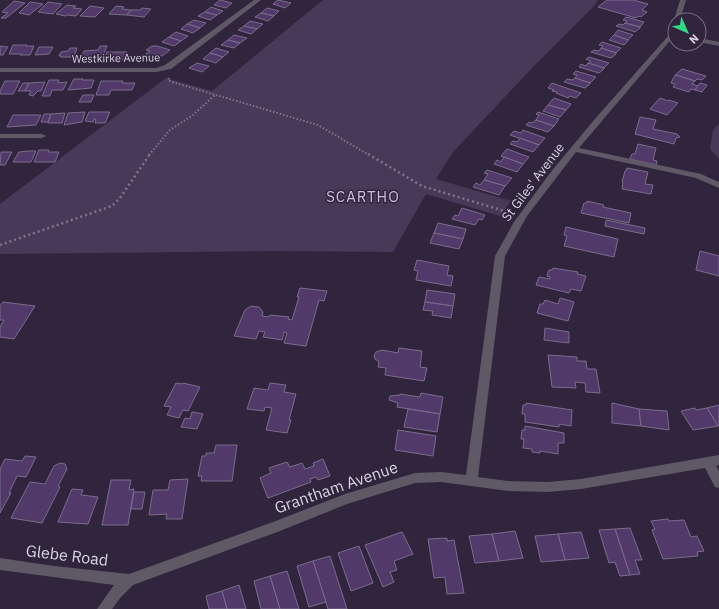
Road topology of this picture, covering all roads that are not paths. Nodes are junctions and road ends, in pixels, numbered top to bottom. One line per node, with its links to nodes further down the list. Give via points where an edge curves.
1 (258, 0): 7 (street, Westkirke Avenue, via 168,68)
2 (683, 0): 3 (street)
3 (679, 12)
4 (707, 42): 6 (street)
5 (667, 43): 10 (street, St Giles' Avenue)
6 (719, 44)
7 (0, 70)
8 (0, 136): 9 (street)
9 (42, 136)
10 (574, 149): 11 (street, via 698,176); 13 (street, St Giles' Avenue, via 520,218 500,256)
11 (719, 185)
12 (714, 461): 13 (street, Grantham Avenue, via 548,487); 14 (street)
13 (471, 482): 16 (street, Grantham Avenue, via 415,478 345,499)
14 (719, 483)
15 (0, 564): 16 (street, Glebe Road)
16 (129, 580): 17 (street, Grantham Avenue, via 116,592)
17 (104, 609)

